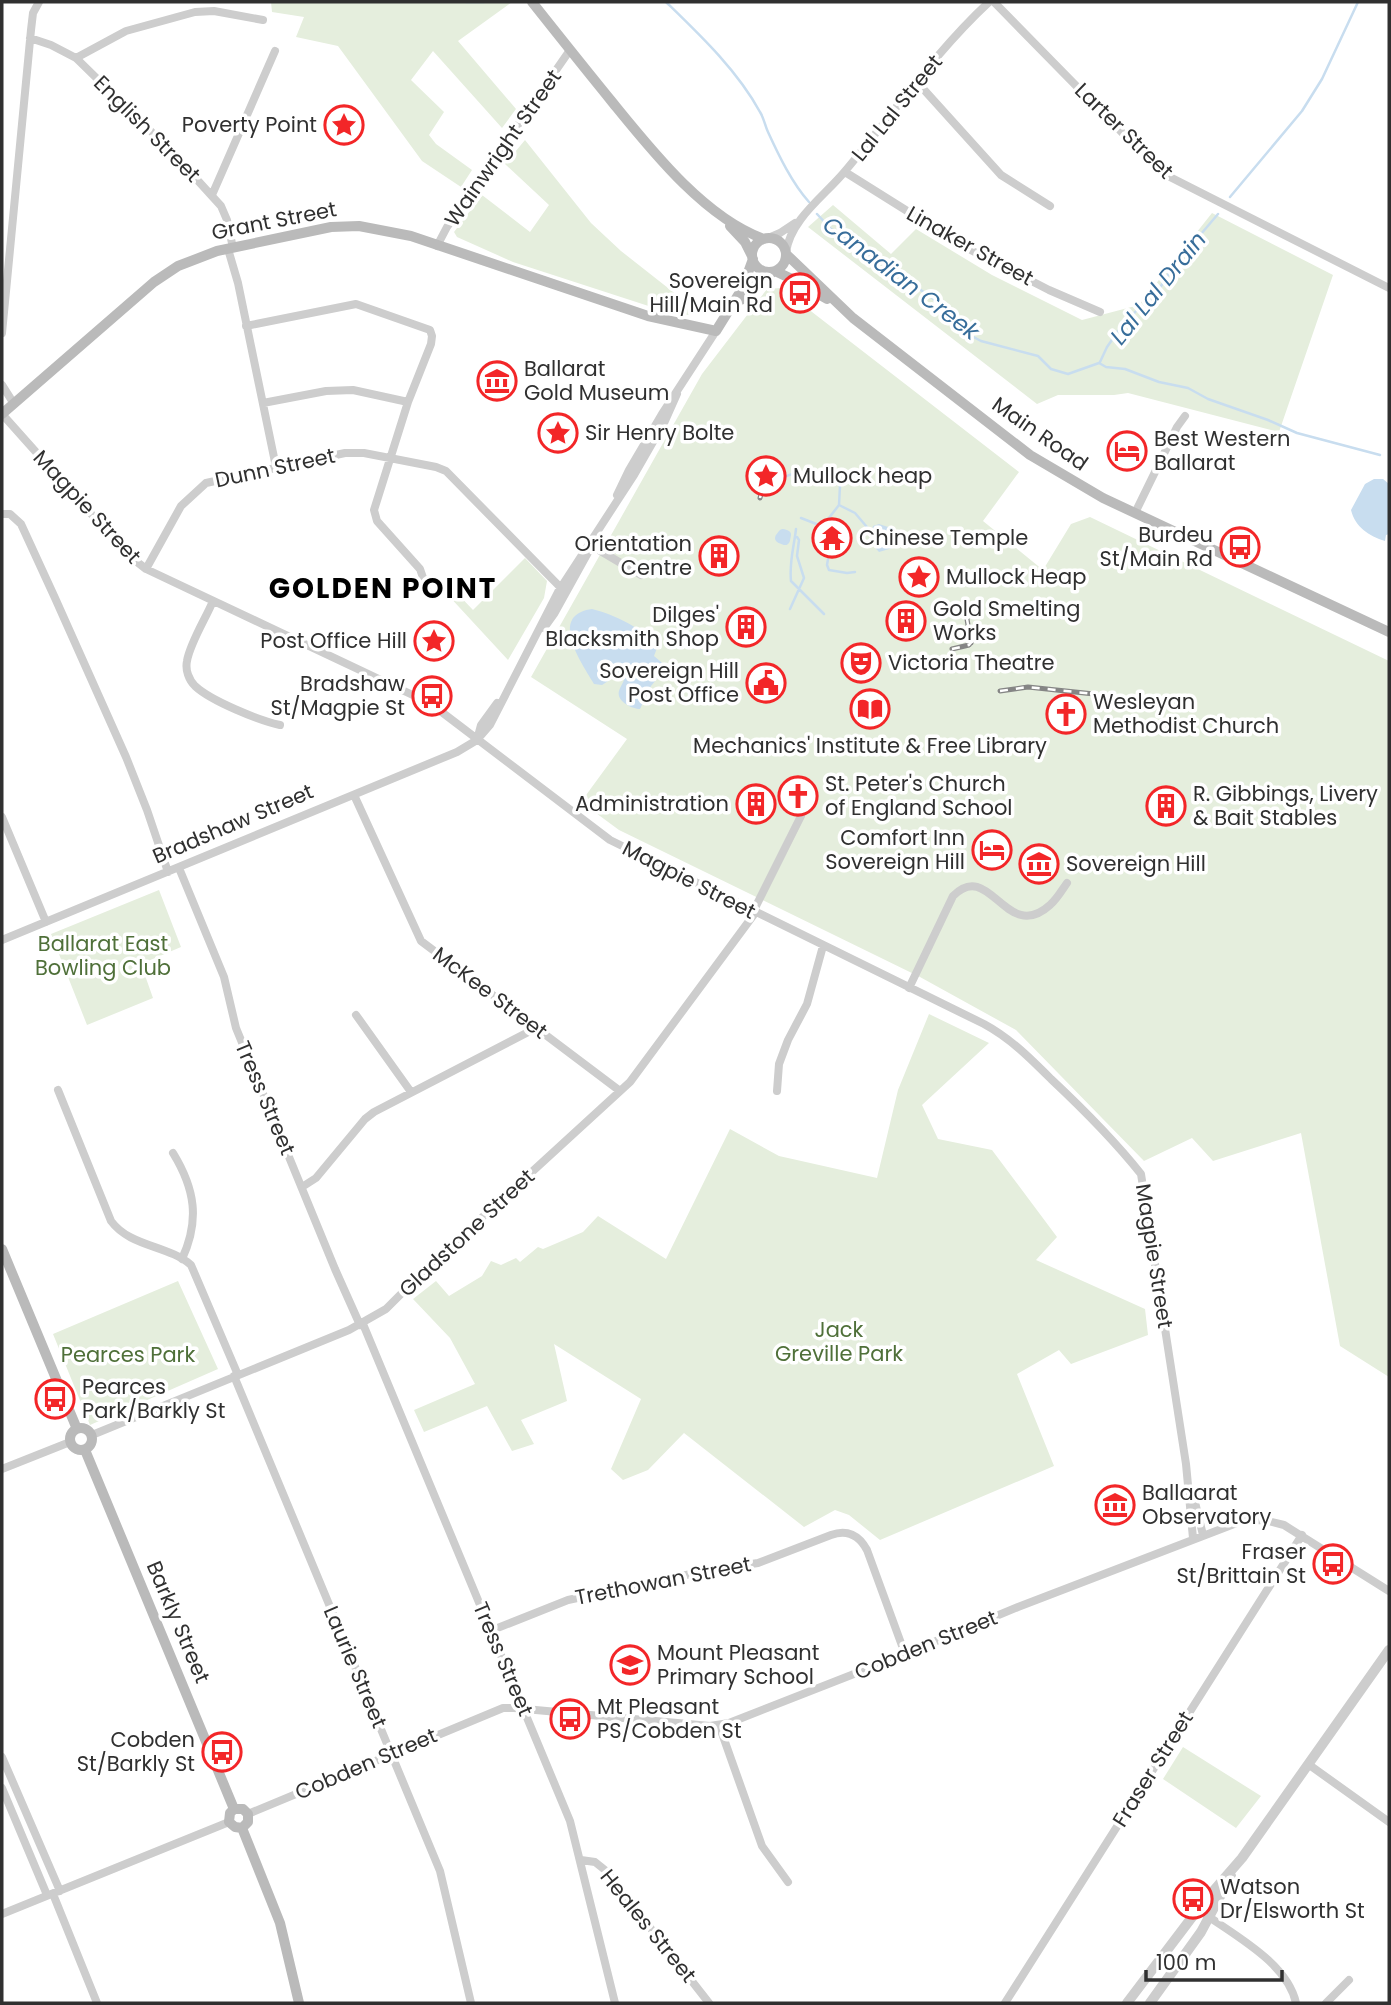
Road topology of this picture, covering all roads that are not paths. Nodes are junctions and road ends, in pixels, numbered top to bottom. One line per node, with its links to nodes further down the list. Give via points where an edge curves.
1 (38, 2): 5 (street)
2 (532, 2): 6 (main road)
3 (991, 2): 9 (street, Lal Lal Street); 21 (street, Larter Street, via 1166,175)
4 (263, 20): 8 (street, via 195,12 126,31)
5 (30, 38): 8 (street, English Street); 26 (street)
6 (570, 50): 13 (main road, via 651,150); 16 (street, Wainwright Street)
7 (275, 51): 11 (street)
8 (76, 58): 11 (street, English Street)
9 (917, 82): 10 (street, Lal Lal Street); 12 (street, via 1004,178)
10 (845, 172): 14 (street, Lal Lal Street); 23 (street, Linaker Street, via 963,246)
11 (212, 194): 17 (street, English Street, via 226,215)
12 (1050, 206)
13 (714, 209): 15 (main road); 19 (main road)
14 (806, 215): 15 (street, Lal Lal Street); 18 (street, Lal Lal Street, via 791,235)
15 (765, 239): 18 (main road, via 779,241); 19 (main road, via 755,246)
16 (437, 246): 17 (main road, Grant Street, via 391,231 348,225); 25 (main road, Grant Street, via 648,316)
17 (230, 248): 24 (street, English Street); 30 (main road, Grant Street, via 164,275)
18 (786, 253): 20 (main road, via 783,265); 22 (main road, Main Road)
19 (752, 257): 20 (main road, via 760,270); 25 (main road, via 746,281)
20 (774, 272): 22 (main road, Main Road); 25 (main road, via 757,283)
21 (1389, 288)
22 (841, 308): 35 (main road, Main Road, via 1030,455)
23 (1100, 312)
24 (246, 326): 28 (street, via 356,304 427,327 431,344); 29 (street, English Street)
25 (718, 329): 37 (street, via 662,414)
26 (2, 334)
27 (2, 385): 30 (street)
28 (408, 402): 29 (street, via 346,390); 33 (street)
29 (263, 403): 34 (street, English Street)
30 (14, 404): 31 (main road, Grant Street)
31 (2, 414): 39 (street, Magpie Street, via 127,554)
32 (1185, 416): 35 (street)
33 (391, 458): 34 (street, Dunn Street, via 345,453); 41 (street, via 374,515 419,566); 42 (street, Dunn Street, via 446,471)
34 (276, 467): 39 (street, Dunn Street, via 202,485 181,506)
35 (1135, 513): 44 (main road, Main Road)
36 (2, 514): 51 (street, via 21,524 51,587 126,757)
37 (599, 530): 38 (street); 42 (street)
38 (592, 546): 40 (street); 42 (street)
39 (146, 569): 43 (street, Magpie Street)
40 (641, 575)
41 (427, 589)
42 (563, 589): 46 (street, via 554,614 481,725)
43 (213, 601): 45 (street, via 188,655 187,673 192,683 258,719); 46 (street, Magpie Street, via 419,698)
44 (1389, 632)
45 (280, 725)
46 (477, 740): 47 (street, Bradshaw Street); 53 (street, Magpie Street, via 610,840)
47 (354, 795): 50 (street, Bradshaw Street); 59 (street, McKee Street, via 421,941)
48 (801, 816): 53 (street, Gladstone Street)
49 (2, 817): 54 (street)
50 (179, 868): 51 (street, Bradshaw Street); 65 (street, Tress Street, via 224,977 236,1028)
51 (168, 872): 54 (street, Bradshaw Street)
52 (1067, 883): 57 (street, via 1047,908 1027,916 1010,912 982,888 958,891)
53 (754, 912): 56 (street, Magpie Street); 61 (street, Gladstone Street)
54 (46, 922): 55 (street, Bradshaw Street)
55 (2, 940)
56 (823, 946): 57 (street, Magpie Street); 62 (street, via 807,1004 779,1064)
57 (909, 988): 74 (street, Magpie Street, via 1009,1039 1141,1174)
58 (356, 1016): 63 (street)
59 (538, 1027): 61 (street, McKee Street); 63 (street)
60 (58, 1090): 67 (street, via 113,1225)
61 (620, 1091): 68 (street, Gladstone Street, via 391,1304)
62 (777, 1091)
63 (411, 1092): 65 (street, via 370,1115 316,1178)
64 (173, 1153): 67 (street, via 190,1191 194,1215 192,1236)
65 (302, 1187): 68 (street, Tress Street)
66 (2, 1249): 70 (main road)
67 (182, 1259): 69 (street, Laurie Street, via 194,1271)
68 (362, 1325): 69 (street, Gladstone Street); 80 (street, Tress Street)
69 (236, 1376): 71 (street, Gladstone Street); 85 (street, Laurie Street)
70 (77, 1429): 71 (main road); 72 (main road)
71 (92, 1435): 73 (main road)
72 (70, 1442): 73 (main road); 75 (street)
73 (85, 1450): 89 (main road, Barkly Street)
74 (1186, 1464): 76 (street, Magpie Street); 78 (street, Magpie Street)
75 (2, 1469)
76 (1203, 1535): 77 (street, Cobden Street, via 1258,1520 1278,1522); 78 (street, Cobden Street)
77 (1302, 1535): 79 (street, Cobden Street); 107 (street, Fraser Street)
78 (1193, 1538): 82 (street, Cobden Street)
79 (1389, 1591)
80 (490, 1631): 82 (street, Trethowan Street, via 568,1600 758,1563 836,1533 853,1534 865,1545); 83 (street, Tress Street)
81 (1389, 1650): 87 (street)
82 (905, 1654): 84 (street, Cobden Street)
83 (524, 1708): 84 (street, Cobden Street); 85 (street, Cobden Street, via 495,1711); 95 (street, Tress Street)
84 (719, 1725): 96 (street, via 762,1846)
85 (391, 1754): 90 (street, Cobden Street); 104 (street, Laurie Street, via 443,1880)
86 (2, 1756): 97 (street)
87 (1308, 1764): 92 (street); 94 (street)
88 (2, 1788): 97 (street)
89 (234, 1809): 90 (main road); 91 (main road)
90 (248, 1814): 93 (main road)
91 (229, 1822): 93 (main road); 97 (street)
92 (1389, 1822)
93 (242, 1828): 103 (main road, via 280,1923)
94 (1242, 1858): 98 (street); 100 (street)
95 (581, 1860): 105 (street, Tress Street); 106 (street, Heales Street, via 595,1862 605,1870)
96 (788, 1882)
97 (53, 1894): 99 (street); 102 (street)
98 (1198, 1909): 100 (street); 108 (street)
99 (2, 1914)
100 (1209, 1918): 109 (street); 110 (street, via 1280,1971)
101 (1349, 1980): 111 (street)
102 (97, 2003)
103 (299, 2003)
104 (471, 2003)
105 (615, 2003)
106 (709, 2003)
107 (1005, 2003)
108 (1127, 2003)
109 (1150, 2003)
110 (1296, 2003)
111 (1326, 2003)

